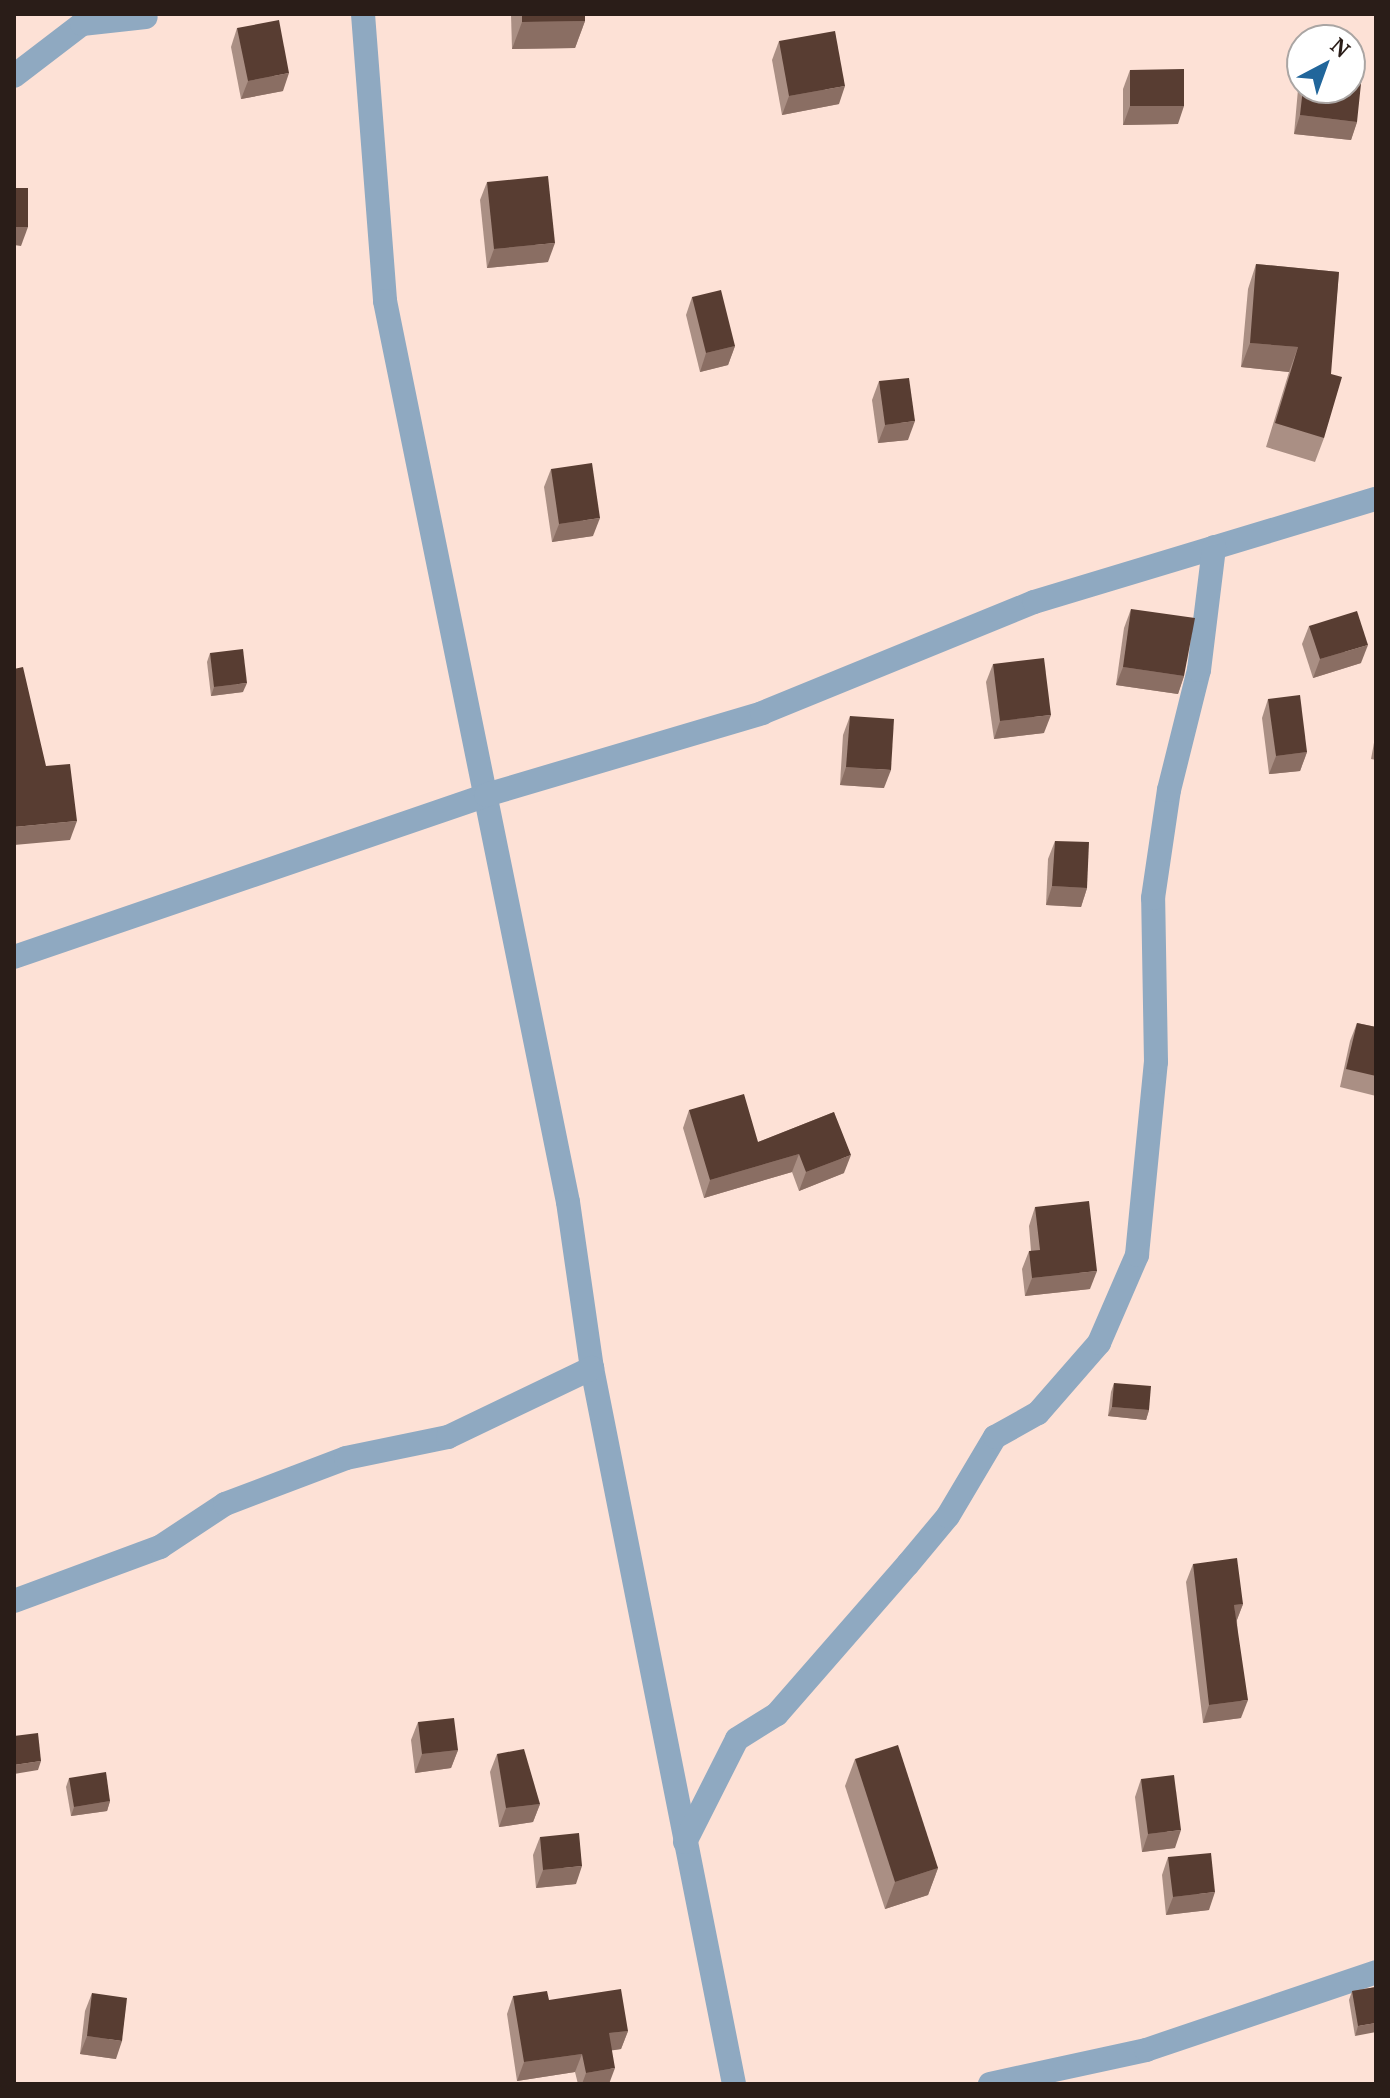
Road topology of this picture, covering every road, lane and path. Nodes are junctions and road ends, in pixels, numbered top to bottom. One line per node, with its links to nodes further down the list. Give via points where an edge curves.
1 (363, 14): 6 (street, via 385,301)
2 (146, 17): 3 (street, via 82,24)
3 (14, 76)
4 (1376, 499): 5 (street)
5 (1214, 547): 6 (street, via 1034,602 762,713); 10 (street, via 1199,670 1169,790 1153,898 1156,1062 1137,1255 1099,1343 1038,1413 995,1437 948,1516 908,1564 777,1714 737,1739)
6 (486, 795): 7 (street); 8 (street, via 568,1202)
7 (14, 957)
8 (592, 1368): 9 (street, via 448,1437 346,1458 225,1504 160,1547); 10 (street)
9 (14, 1601)
10 (685, 1842): 12 (street)
11 (1376, 1972): 13 (street, via 1146,2050)
12 (734, 2084)
13 (990, 2084)

